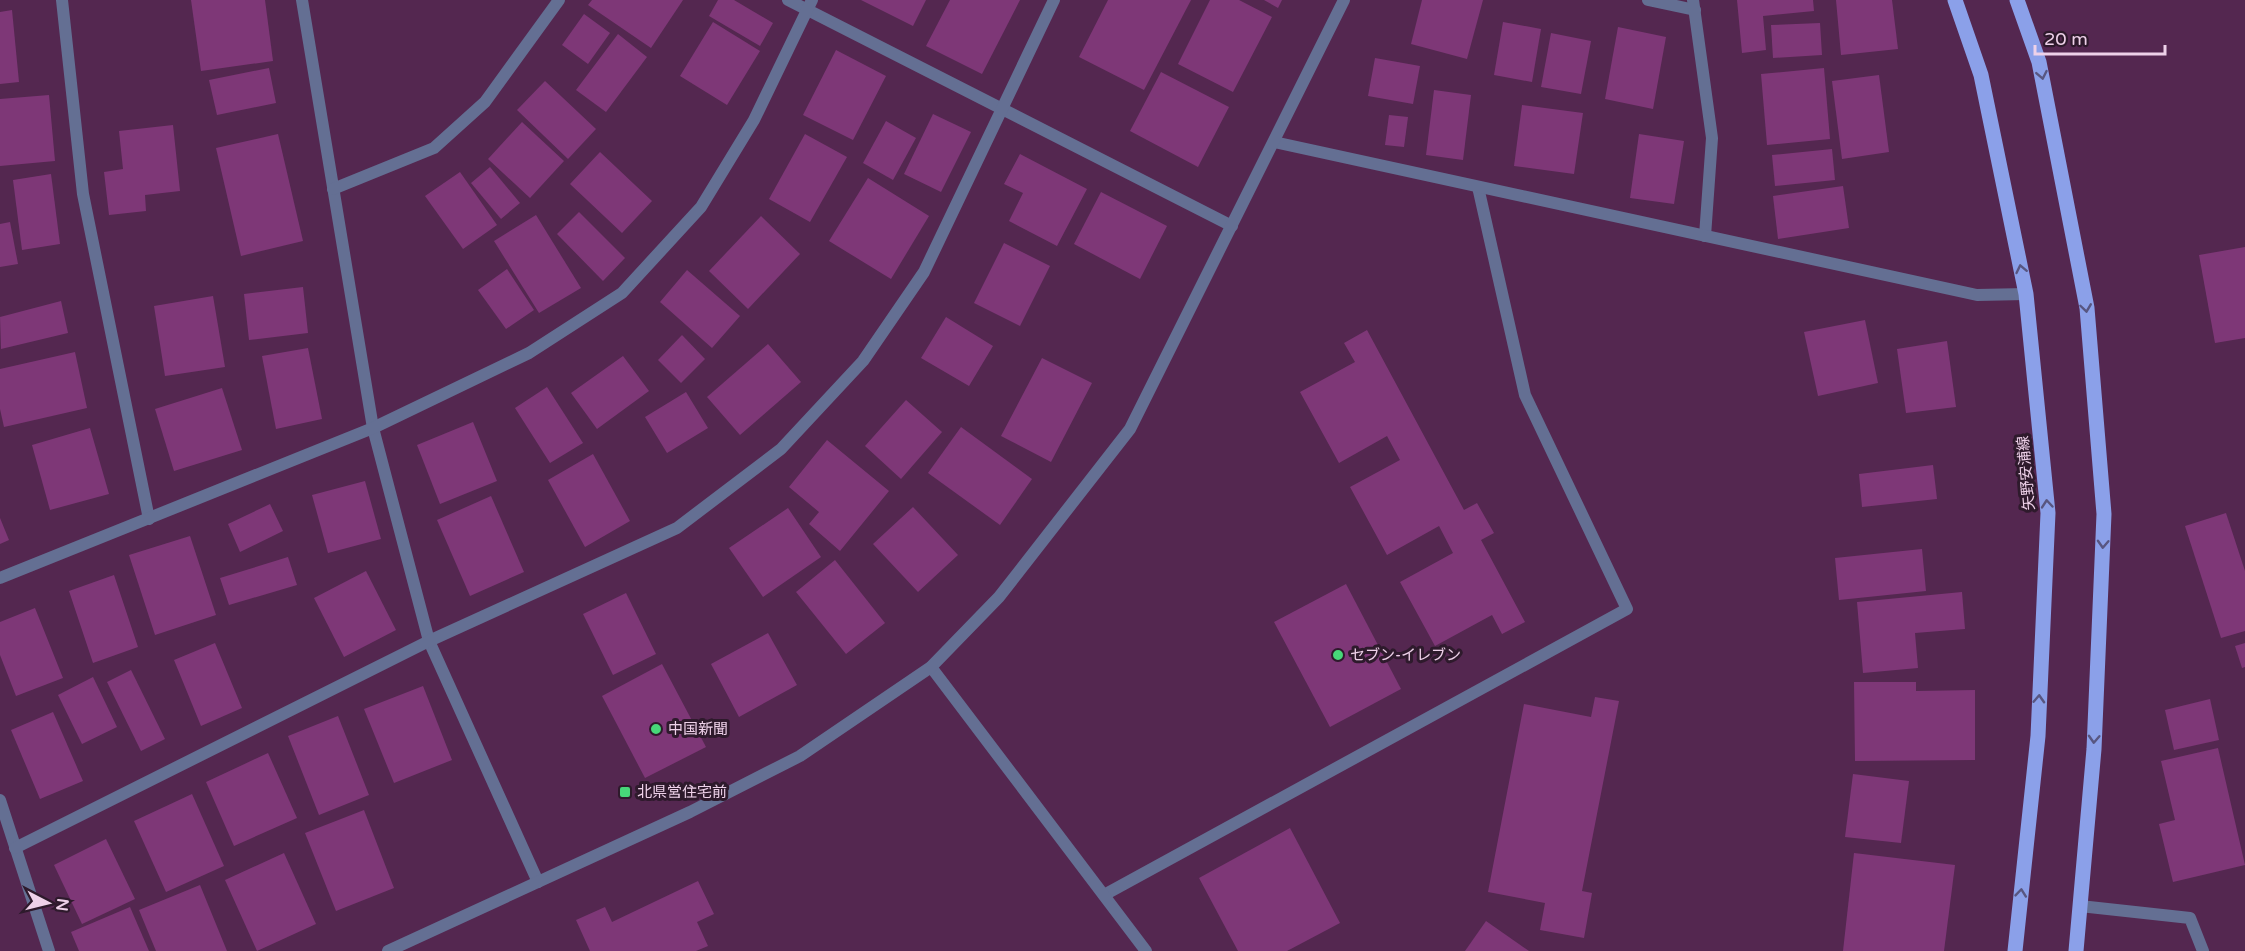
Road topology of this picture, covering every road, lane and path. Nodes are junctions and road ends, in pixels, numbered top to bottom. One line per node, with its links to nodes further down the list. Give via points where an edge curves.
1 (62, 0): 20 (street, via 83,194)
2 (302, 0): 15 (street)
3 (559, 0): 15 (street, via 485,102 434,148)
4 (788, 0): 10 (street)
5 (1054, 0): 12 (street)
6 (1344, 0): 13 (street)
7 (1648, 0): 11 (street)
8 (1955, 0): 18 (main road, 矢野安浦線, one-way to 8, via 1981,75)
9 (2017, 0): 28 (main road, one-way to 28, via 2039,62 2087,308 2104,514 2094,749)
10 (809, 5): 12 (street); 19 (street, via 754,120 701,207 622,293 529,353)
11 (1694, 5): 17 (street, via 1712,138)
12 (1001, 108): 16 (street); 22 (street, via 924,272 863,361 781,449 677,528)
13 (1274, 142): 14 (street); 16 (street)
14 (1479, 187): 17 (street); 27 (street, via 1525,395 1627,609)
15 (333, 189): 19 (street)
16 (1232, 226): 23 (street, via 1130,429 999,597)
17 (1705, 236): 18 (street, via 1977,295)
18 (2026, 294): 32 (main road, 矢野安浦線, one-way to 18, via 2038,736 2048,513)
19 (373, 428): 20 (street); 22 (street)
20 (149, 519): 21 (street)
21 (0, 578)
22 (429, 641): 25 (street); 26 (street)
23 (931, 667): 26 (street, via 800,756); 27 (street)
24 (0, 800): 25 (street)
25 (15, 848): 29 (street)
26 (538, 882): 30 (street)
27 (1104, 895): 31 (street)
28 (2080, 906): 33 (main road); 34 (street, via 2190,918)
29 (49, 951)
30 (388, 951)
31 (1146, 951)
32 (2015, 951)
33 (2076, 951)
34 (2203, 951)

